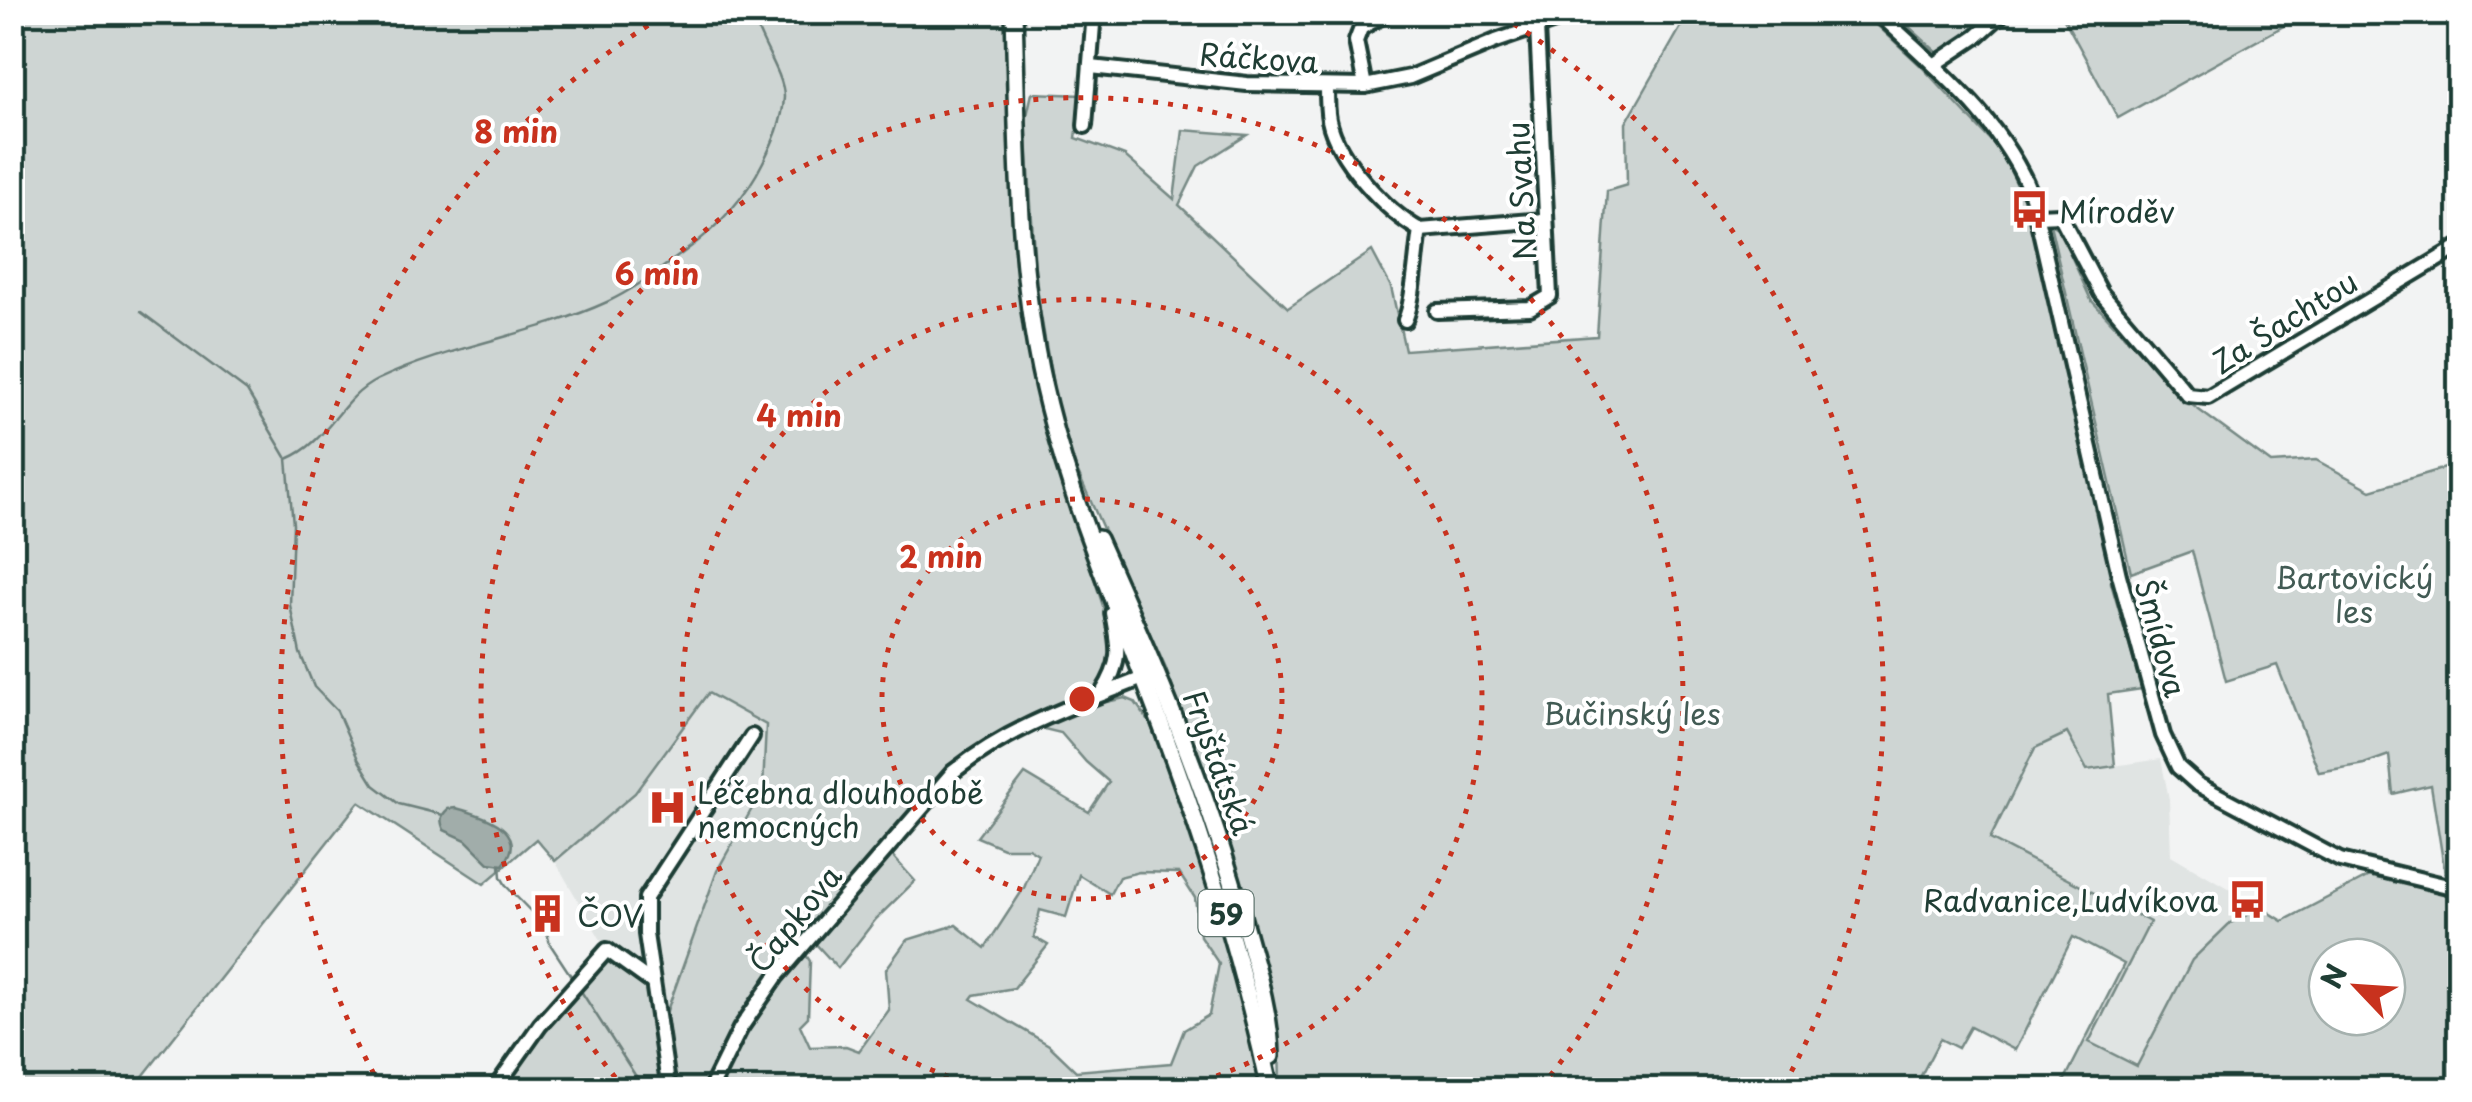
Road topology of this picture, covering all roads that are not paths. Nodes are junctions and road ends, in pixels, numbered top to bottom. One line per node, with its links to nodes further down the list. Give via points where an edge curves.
1 (1014, 12): 19 (main road, Fryštátská / 59, via 1036,347)
2 (1094, 12): 9 (street)
3 (1389, 12): 10 (street, Ráčkova, via 1361,28 1356,41)
4 (1581, 12): 7 (street, Ráčkova)
5 (2004, 12): 8 (street)
6 (1881, 17): 8 (street, Šmídova)
7 (1537, 27): 10 (street, Ráčkova, via 1410,77); 14 (street, Na Svahu)
8 (1934, 66): 13 (street, Šmídova, via 2012,150)
9 (1091, 67): 11 (street, Ráčkova); 12 (street)
10 (1364, 86): 11 (street, Ráčkova)
11 (1327, 88): 15 (street, via 1329,120 1350,162)
12 (1085, 126)
13 (2037, 216): 16 (street, Za Šachtou, via 2060,215 2101,292 2188,395 2208,398); 26 (street, Šmídova, via 2119,575 2173,760 2197,784 2330,855)
14 (1546, 220): 15 (street); 17 (street, Na Svahu, via 1550,296 1530,308)
15 (1420, 230): 18 (street)
16 (2460, 246)
17 (1437, 311)
18 (1405, 320)
19 (1066, 467): 20 (main road, Fryštátská / 59); 21 (main road, Fryštátská / 59)
20 (1109, 596): 22 (main road, Fryštátská / 59); 23 (street, via 1119,656)
21 (1149, 650): 22 (street); 24 (main road, Fryštátská / 59)
22 (1144, 678): 23 (street, Čapkova); 24 (street); 31 (main road, Fryštátská / 59, via 1224,904)
23 (1102, 693): 30 (street, Čapkova, via 1024,725 953,772 776,977)
24 (1171, 706): 31 (main road, Fryštátská / 59, via 1252,954 1270,1042)
25 (752, 736): 27 (street, via 646,898)
26 (2460, 889)
27 (653, 984): 28 (street, via 607,950 540,1025); 29 (street)
28 (494, 1090)
29 (669, 1090)
30 (710, 1090)
31 (1271, 1090)

